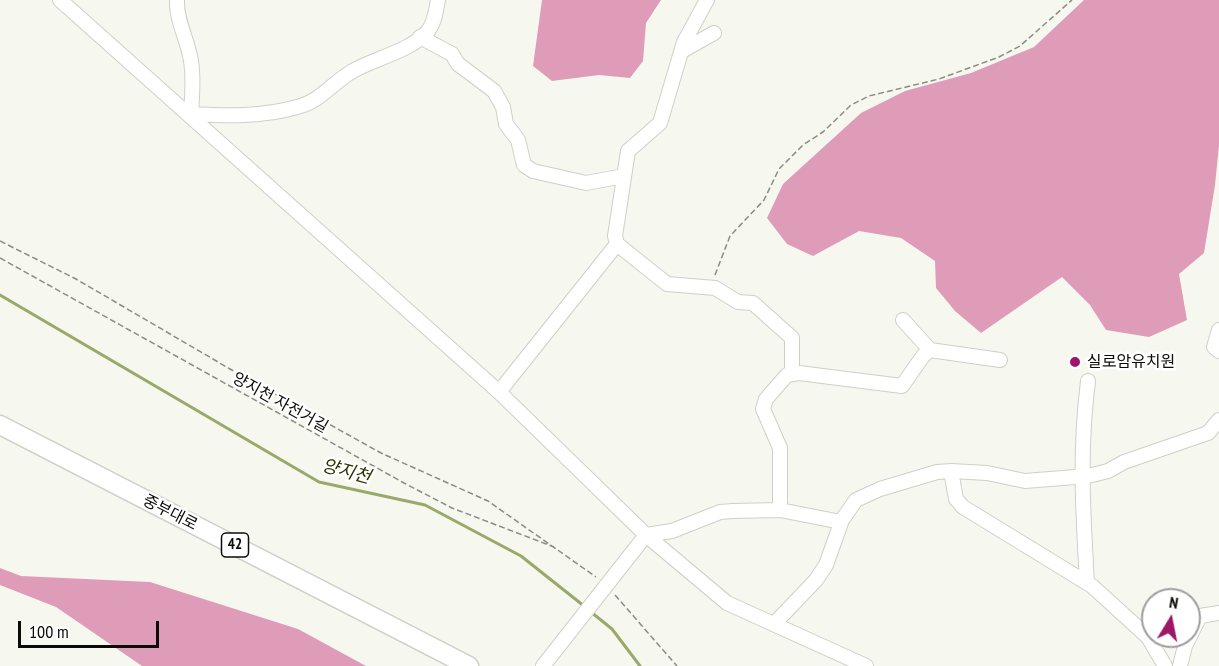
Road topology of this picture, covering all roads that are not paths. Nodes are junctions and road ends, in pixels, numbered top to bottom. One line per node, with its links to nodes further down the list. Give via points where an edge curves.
1 (60, 0): 8 (street)
2 (177, 0): 8 (street, via 176,12 191,59)
3 (438, 0): 6 (street, via 434,20)
4 (707, 0): 7 (street, via 686,35)
5 (714, 33): 7 (street)
6 (420, 37): 8 (street, via 350,72 301,107 274,113); 9 (street, via 452,54 458,64 494,91 506,124 518,140 524,165 533,171 586,183)
7 (682, 51): 9 (street, via 660,123 628,151)
8 (191, 114): 18 (street)
9 (624, 176): 10 (street)
10 (617, 244): 16 (street, via 667,284 711,287 738,302 753,303 792,338); 18 (street)
11 (903, 320): 13 (street)
12 (1219, 330): 14 (street, via 1214,347)
13 (930, 350): 15 (street); 16 (street, via 902,386)
14 (1219, 351)
15 (1000, 360)
16 (792, 375): 24 (street, via 787,375 766,399 763,409 780,448)
17 (1088, 381): 23 (street)
18 (499, 392): 26 (street)
19 (1219, 420): 23 (street, via 1208,433 1108,471)
20 (0, 425): 32 (main road, 중부대로 / 42)
21 (0, 437): 31 (main road, 중부대로 / 42)
22 (951, 471): 23 (street, via 1025,481); 25 (street, via 937,472 856,500); 27 (street, via 956,499 963,507)
23 (1080, 476): 27 (street)
24 (780, 510): 25 (street); 26 (street, via 720,512 672,531)
25 (841, 522): 29 (street, via 826,565)
26 (646, 535): 29 (street, via 727,603); 30 (street)
27 (1087, 583): 34 (street, via 1148,637)
28 (1219, 613): 35 (street, via 1200,616)
29 (774, 624): 33 (street)
30 (546, 661)
31 (447, 666)
32 (469, 666)
33 (866, 666)
34 (1165, 666)
35 (1180, 666)

